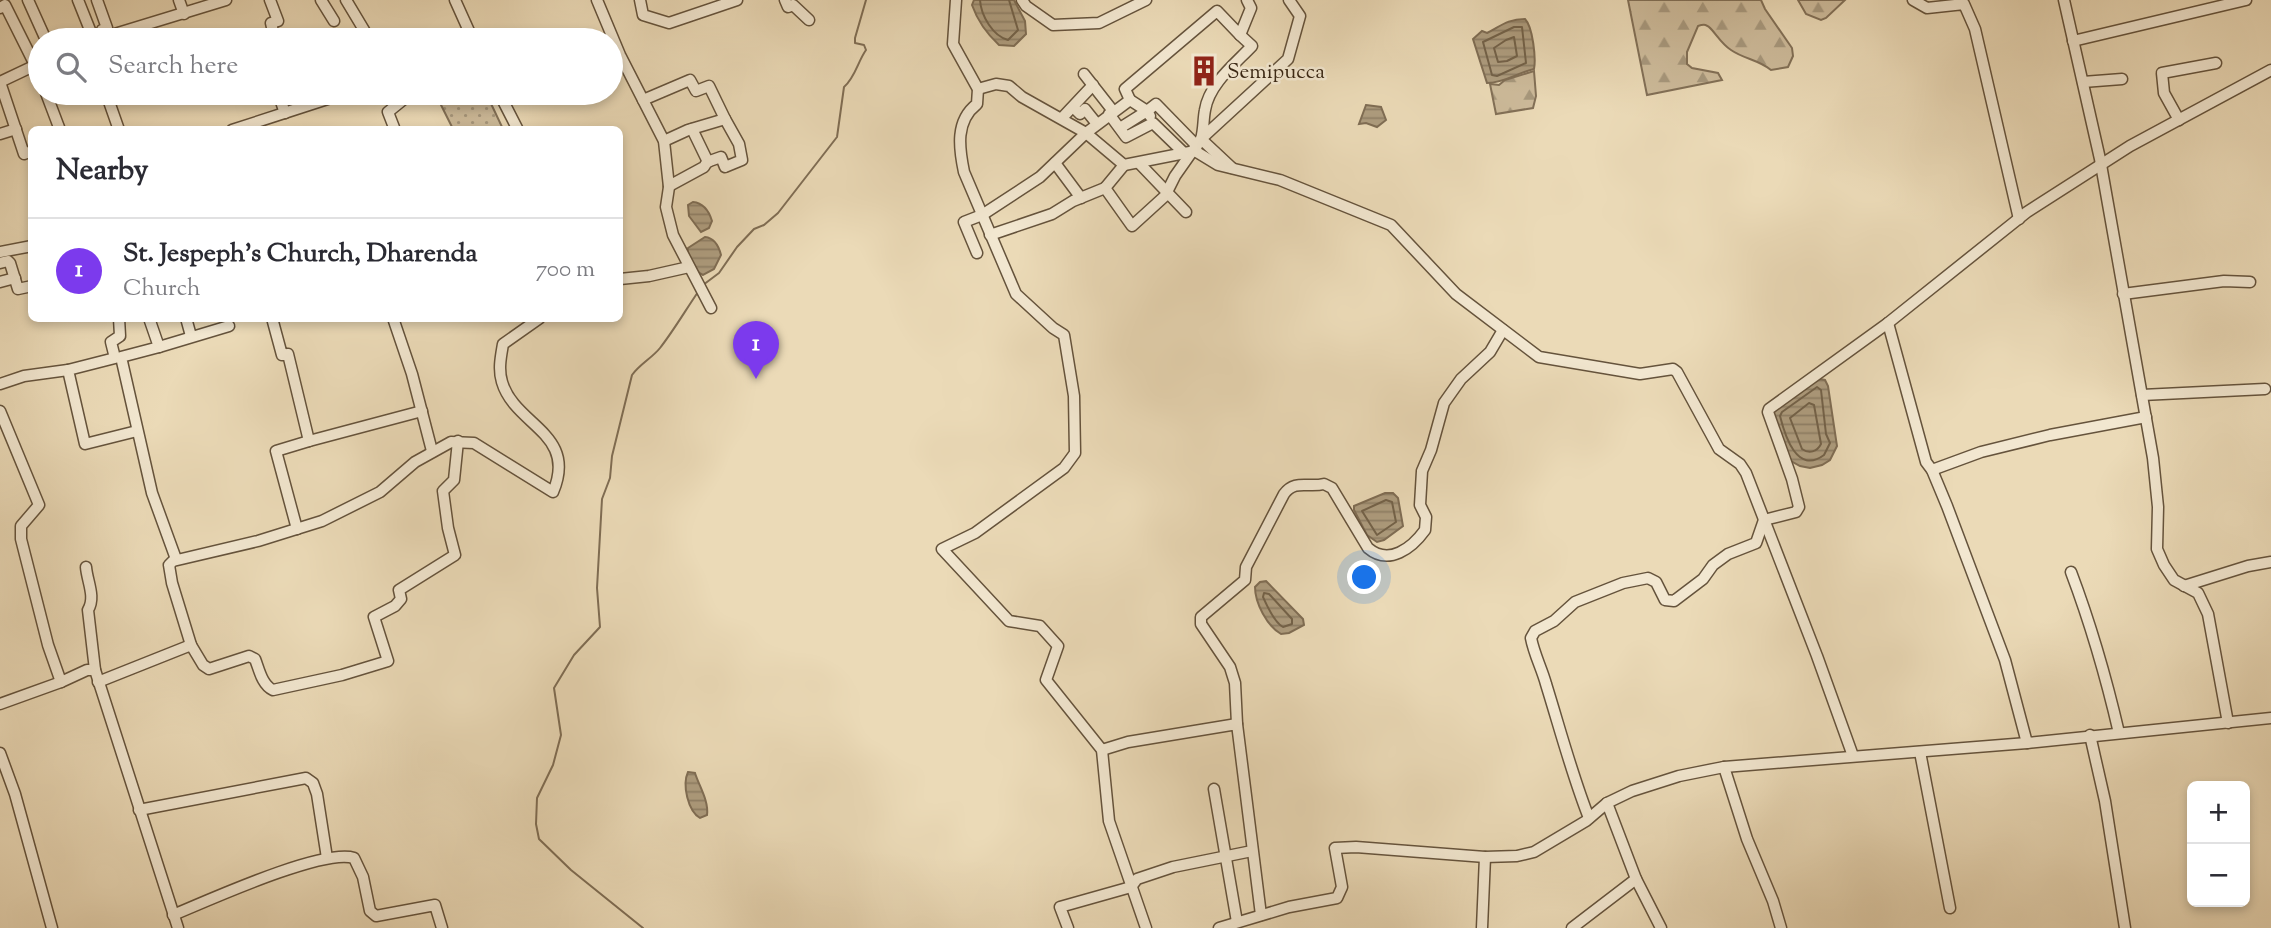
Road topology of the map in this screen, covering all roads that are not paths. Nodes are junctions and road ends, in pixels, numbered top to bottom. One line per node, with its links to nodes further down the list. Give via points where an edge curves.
1 (28, 0): 26 (street)
2 (78, 0): 27 (street)
3 (97, 0): 28 (street)
4 (179, 0): 23 (street)
5 (226, 0): 23 (street)
6 (270, 0): 30 (street, via 278,21 271,23)
7 (321, 0): 24 (street)
8 (346, 0): 31 (street)
9 (455, 0): 32 (street)
10 (597, 0): 33 (street)
11 (640, 0): 12 (street, via 643,15 669,23)
12 (737, 0)
13 (785, 0): 25 (street)
14 (956, 0): 46 (street, via 954,44)
15 (1022, 0): 16 (street, via 1053,25 1100,23)
16 (1146, 0)
17 (1247, 0): 34 (street, via 1251,8)
18 (1289, 0): 75 (street, via 1300,16 1289,59)
19 (1913, 0): 88 (street, via 1927,8 1964,4 1975,29)
20 (2064, 0): 35 (street)
21 (2246, 0): 35 (street)
22 (0, 8): 36 (street, via 5,5)
23 (184, 14): 29 (street)
24 (334, 20)
25 (809, 20)
26 (41, 28)
27 (90, 28)
28 (107, 28)
29 (135, 28)
30 (272, 28)
31 (363, 28)
32 (467, 28)
33 (609, 28)
34 (1240, 34): 48 (street, via 1217,11 1125,89); 75 (street, via 1252,46 1218,81)
35 (2073, 41): 44 (street)
36 (28, 48)
37 (623, 61): 47 (street)
38 (2216, 63): 61 (street, via 2162,73 2164,93)
39 (2271, 70): 61 (street)
40 (28, 71): 43 (street)
41 (1084, 74): 45 (street)
42 (2122, 79): 44 (street)
43 (0, 82): 70 (street)
44 (2083, 82): 80 (street)
45 (1093, 85): 55 (street); 57 (street)
46 (978, 89): 59 (street, via 1009,86); 87 (street, via 977,104 968,111 960,131 960,154)
47 (643, 100): 60 (street, via 690,80 696,91 709,86); 74 (street)
48 (1130, 100): 56 (street); 57 (street)
49 (51, 105): 64 (street)
50 (110, 105): 65 (street)
51 (282, 105): 58 (street)
52 (309, 105): 58 (street)
53 (396, 105): 67 (street, via 388,111)
54 (505, 105): 68 (street)
55 (1073, 107): 59 (street); 63 (street, via 1080,114 1085,109)
56 (1147, 111): 62 (street); 69 (street); 75 (street, via 1156,104)
57 (1111, 112): 63 (street); 69 (street)
58 (285, 113): 66 (street)
59 (1062, 118): 72 (street)
60 (725, 119): 71 (street); 77 (street, via 742,160 725,167 721,157)
61 (2179, 120): 80 (street)
62 (1153, 122): 69 (street, via 1126,137); 75 (street)
63 (1097, 124): 72 (street)
64 (58, 126)
65 (118, 126)
66 (255, 126)
67 (394, 126)
68 (516, 126)
69 (1120, 128)
70 (16, 129): 73 (street); 76 (street, via 24,154)
71 (692, 129): 74 (street); 77 (street)
72 (1086, 133): 78 (street); 81 (street)
73 (0, 134)
74 (664, 141): 82 (street)
75 (1194, 147): 79 (street); 84 (street); 109 (street, via 1232,168 1280,180 1391,225 1456,294)
76 (28, 152)
77 (708, 162): 82 (street)
78 (1055, 163): 85 (street); 87 (street)
79 (1139, 163): 81 (street); 84 (street)
80 (2101, 163): 88 (street); 99 (street)
81 (1124, 164): 83 (street)
82 (669, 186): 93 (street, via 666,206)
83 (1105, 188): 84 (street, via 1132,226); 85 (street)
84 (1167, 192): 86 (street)
85 (1081, 198): 89 (street, via 1052,214)
86 (1186, 212)
87 (982, 215): 89 (street); 91 (street, via 964,222)
88 (2019, 219): 107 (street)
89 (990, 235): 143 (street, via 1016,294 1064,335 1074,396 1075,453 1064,468 975,533 942,549 1009,621 1041,626 1051,637 1058,646 1046,680)
90 (28, 247): 92 (street)
91 (976, 253)
92 (2, 257): 94 (street)
93 (689, 267): 95 (street); 100 (street)
94 (15, 278): 96 (street); 98 (street, via 18,289)
95 (623, 279)
96 (0, 282)
97 (2250, 282): 99 (street)
98 (28, 287)
99 (2123, 294): 116 (street)
100 (711, 308)
101 (119, 322): 112 (street, via 120,336 111,342)
102 (150, 322): 111 (street)
103 (187, 322): 110 (street)
104 (273, 322): 121 (street, via 282,355 288,354)
105 (395, 322): 118 (street)
106 (534, 322): 122 (street, via 503,344 501,381 512,400 552,441 558,457 553,492 474,443)
107 (1888, 323): 124 (street); 125 (street, via 1769,409 1799,507 1796,512)
108 (229, 326): 110 (street)
109 (1503, 330): 125 (street, via 1539,357 1640,374 1673,369 1723,453 1743,468); 139 (street, via 1490,352 1444,403 1423,471 1420,505 1426,517 1425,530 1403,553 1373,553 1332,488 1324,484 1298,484 1284,494 1246,567 1245,580 1201,617 1201,624 1230,667)
110 (191, 336): 111 (street)
111 (159, 346): 112 (street)
112 (118, 358): 113 (street); 120 (street)
113 (68, 370): 114 (street); 120 (street, via 85,444)
114 (0, 384)
115 (2266, 389): 116 (street)
116 (2142, 395): 119 (street)
117 (0, 411): 134 (street, via 39,505 21,526 21,539)
118 (422, 411): 121 (street); 123 (street)
119 (2146, 416): 124 (street, via 1981,452); 131 (street, via 2158,507 2157,549 2174,580)
120 (137, 431): 127 (street, via 152,493)
121 (309, 441): 126 (street, via 276,451)
122 (458, 441): 123 (street); 132 (street, via 454,480 443,491 455,555 399,590 401,599 395,606 374,617 388,661 272,690 255,659 249,656 209,668 202,665)
123 (432, 451): 126 (street, via 380,492)
124 (1932, 470): 142 (street, via 2005,660)
125 (1764, 520): 146 (street); 151 (street, via 1756,543 1728,554 1674,601 1665,600 1656,582 1648,578 1623,583 1574,603 1535,631 1531,638)
126 (297, 529): 127 (street)
127 (176, 559): 132 (street, via 169,565 172,583)
128 (2271, 562): 131 (street)
129 (86, 567): 133 (street)
130 (2071, 572): 140 (street, via 2095,638)
131 (2184, 586): 138 (street, via 2198,593 2208,614)
132 (191, 645): 135 (street)
133 (95, 670): 134 (street); 135 (street)
134 (61, 682): 136 (street)
135 (98, 682): 150 (street)
136 (1, 701)
137 (2271, 719): 138 (street)
138 (2228, 723): 140 (street)
139 (1237, 724): 143 (street); 152 (street)
140 (2119, 733): 141 (street)
141 (2091, 736): 142 (street); 172 (street)
142 (2027, 743): 144 (street)
143 (1102, 750): 157 (street, via 1109,821)
144 (1920, 752): 146 (street); 158 (street)
145 (0, 753): 162 (street)
146 (1853, 756): 147 (street)
147 (1724, 767): 149 (street, via 1679,776); 171 (street)
148 (1214, 789): 153 (street)
149 (1607, 803): 151 (street); 156 (street)
150 (139, 810): 155 (street, via 306,778 317,794); 159 (street)
151 (1589, 818): 154 (street, via 1534,852)
152 (1252, 851): 153 (street); 160 (street)
153 (1225, 856): 157 (street, via 1173,867 1137,879); 161 (street)
154 (1485, 857): 160 (street, via 1335,848 1342,887 1337,898); 168 (street)
155 (327, 858): 159 (street); 164 (street, via 354,858 370,911 376,916 435,905)
156 (1636, 879): 169 (street); 170 (street)
157 (1131, 887): 165 (street, via 1060,906); 166 (street)
158 (1950, 908)
159 (173, 915): 163 (street)
160 (1261, 915): 161 (street)
161 (1237, 922): 167 (street)
162 (52, 928)
163 (178, 928)
164 (442, 928)
165 (1068, 928)
166 (1146, 928)
167 (1220, 928)
168 (1482, 928)
169 (1572, 928)
170 (1661, 928)
171 (1782, 928)
172 (2125, 928)

